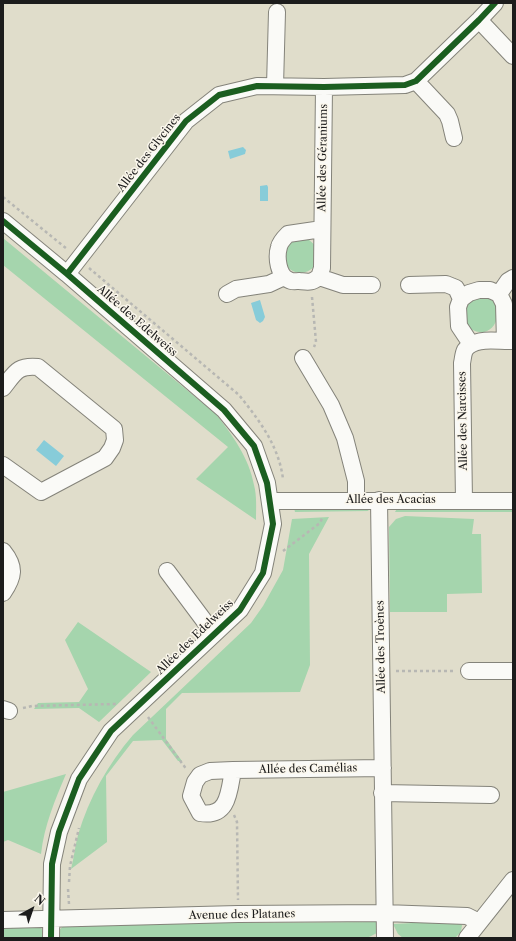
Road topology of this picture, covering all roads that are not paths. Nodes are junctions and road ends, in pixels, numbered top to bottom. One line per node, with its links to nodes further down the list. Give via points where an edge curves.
1 (494, 3): 3 (street)
2 (277, 12): 6 (street)
3 (479, 20): 4 (street); 5 (street)
4 (513, 56)
5 (416, 81): 7 (street, Allée des Glycines, via 405,85); 8 (street, via 447,114)
6 (275, 86): 7 (street, Allée des Glycines); 11 (street, Allée des Glycines, via 256,86 219,95 186,121)
7 (324, 87): 10 (street, Allée des Géraniums)
8 (454, 138)
9 (3, 220): 11 (street, Allée des Edelweiss)
10 (322, 229): 12 (street, via 288,234 282,240 278,255); 14 (street, Allée des Géraniums, via 322,268)
11 (67, 274): 27 (street, Allée des Edelweiss, via 224,410 254,446 267,483)
12 (284, 277): 14 (street, via 290,281); 17 (street, via 269,284 236,289)
13 (513, 278): 18 (street)
14 (315, 280): 16 (street, via 343,285)
15 (409, 284): 19 (street, via 446,284 456,288)
16 (372, 285)
17 (227, 294)
18 (499, 294): 19 (street, via 490,290 479,290); 20 (street, via 504,304)
19 (461, 299): 21 (street, via 458,307 459,326)
20 (509, 341): 21 (street, via 479,341)
21 (471, 344): 28 (street, Allée des Narcisses, via 464,351 462,363)
22 (303, 358): 25 (street, via 331,405 345,438 356,481)
23 (3, 388): 24 (street, via 18,370 28,366 38,367 114,429 115,440 106,458 41,492)
24 (3, 465)
25 (356, 500): 26 (street, Allée des Acacias); 27 (street, Allée des Acacias)
26 (379, 500): 28 (street, Allée des Acacias); 36 (street, Allée des Troènes)
27 (270, 501): 33 (street, Allée des Edelweiss, via 273,524 263,573 240,610)
28 (464, 501): 29 (street, Allée des Acacias)
29 (513, 501)
30 (3, 551): 32 (street, via 13,570 10,582)
31 (167, 571): 33 (street)
32 (3, 593)
33 (214, 634): 42 (street, Allée des Edelweiss, via 111,732 78,779 59,832 52,864)
34 (469, 670): 35 (street)
35 (513, 671)
36 (383, 768): 37 (street, Allée des Camélias); 38 (street, Allée des Troènes)
37 (233, 770): 37 (street, Allée des Camélias, via 227,801 220,809 207,814 200,813 191,796 195,782 210,771)
38 (382, 793): 39 (street); 41 (street, Allée des Troènes)
39 (491, 795)
40 (513, 880): 44 (street)
41 (384, 913): 42 (street, Avenue des Platanes); 44 (street, Avenue des Platanes, via 467,916); 46 (street, Allée des Troènes)
42 (50, 919): 43 (street, Avenue des Platanes); 45 (street, Allée des Edelweiss)
43 (3, 920)
44 (479, 922): 47 (street)
45 (51, 938)
46 (384, 938)
47 (467, 938)

